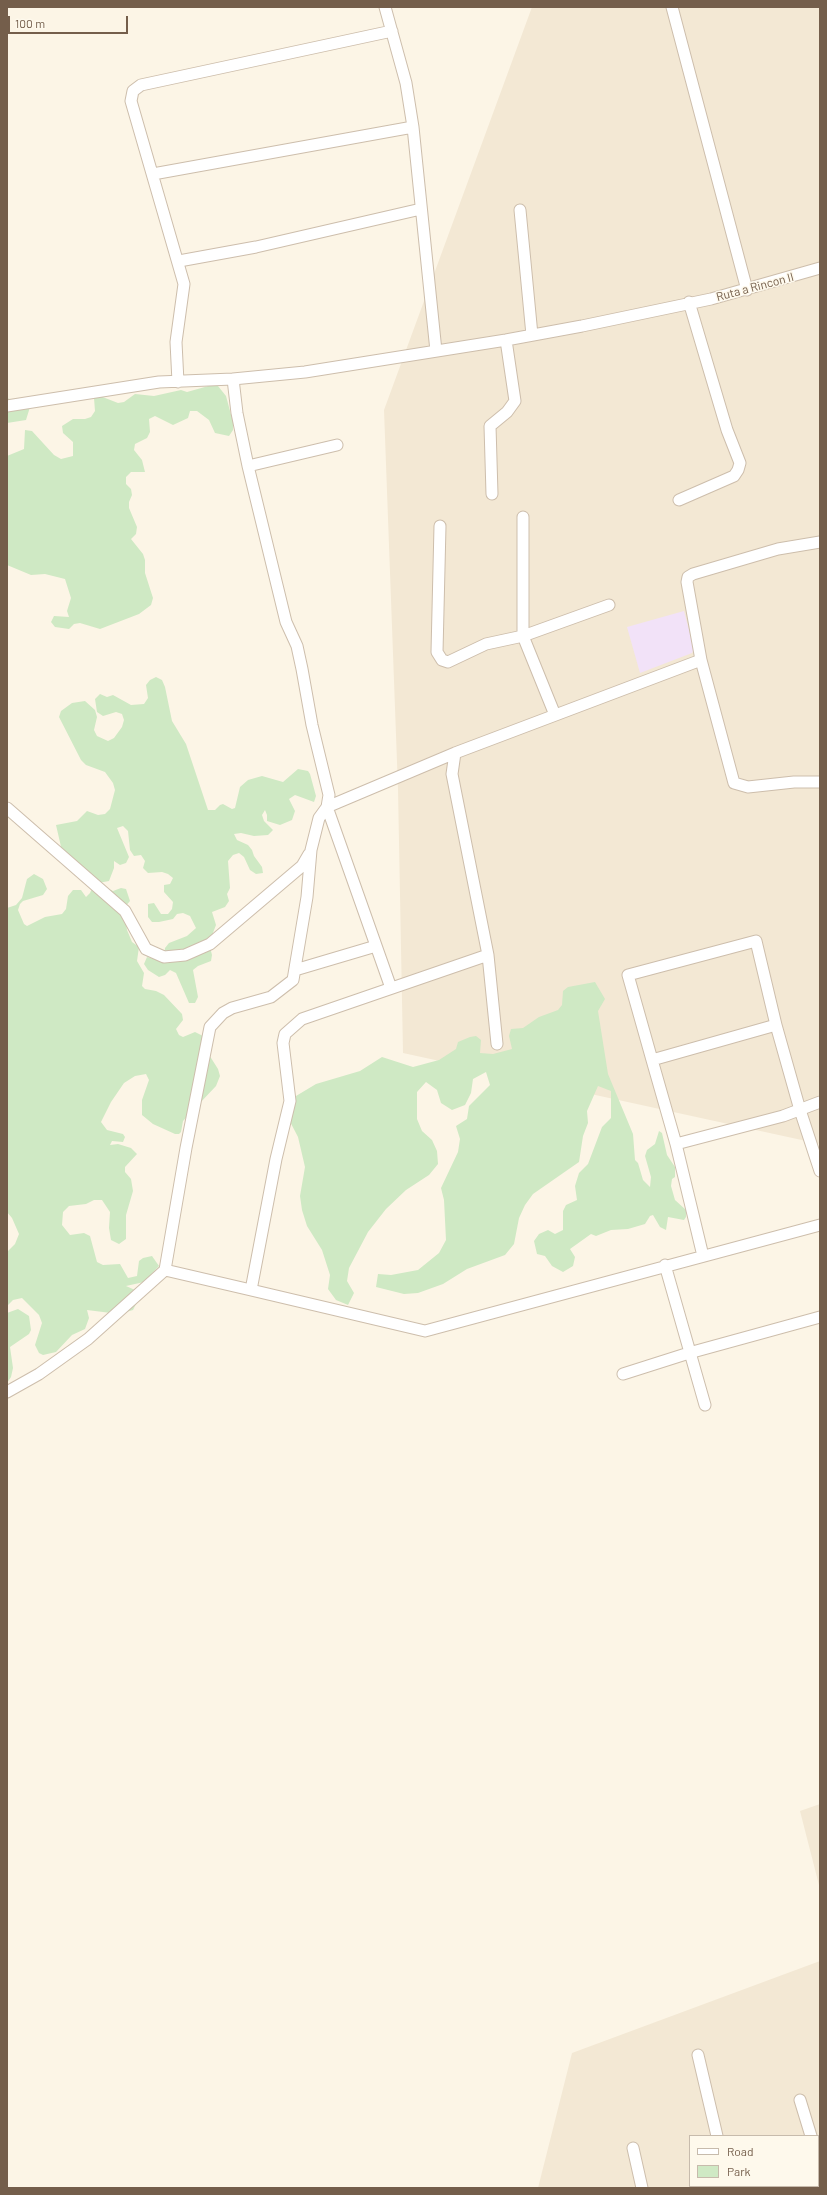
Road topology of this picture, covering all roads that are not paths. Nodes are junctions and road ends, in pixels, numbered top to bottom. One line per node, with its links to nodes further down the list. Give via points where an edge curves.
1 (385, 7): 3 (street)
2 (672, 7): 10 (street)
3 (392, 31): 4 (street, via 406,83); 5 (street, via 141,85 133,91 131,101)
4 (413, 127): 5 (street); 6 (street)
5 (153, 174): 8 (street)
6 (422, 209): 8 (street, via 256,247); 14 (street)
7 (520, 210): 12 (street)
8 (179, 261): 16 (street, via 184,284 176,342)
9 (820, 268): 10 (street, Ruta a Rincon II)
10 (747, 290): 11 (street, Ruta a Rincon II)
11 (689, 302): 12 (street, Ruta a Rincon II); 21 (street, via 727,430 740,463 734,476)
12 (532, 335): 13 (street, Ruta a Rincon II)
13 (506, 340): 14 (street, Ruta a Rincon II); 20 (street, via 515,401 507,412 490,426)
14 (436, 351): 15 (street, Ruta a Rincon II, via 305,372)
15 (234, 380): 16 (street, Ruta a Rincon II); 19 (street, via 237,413)
16 (178, 382): 17 (street, Ruta a Rincon II, via 158,382)
17 (7, 406)
18 (337, 445): 19 (street)
19 (248, 466): 31 (street, via 286,622 297,646 329,795)
20 (492, 494)
21 (679, 500)
22 (523, 518): 26 (street)
23 (440, 526): 26 (street, via 438,656 448,662 486,644)
24 (820, 542): 27 (street, via 778,549 688,577)
25 (610, 605): 26 (street)
26 (523, 636): 28 (street)
27 (701, 660): 28 (street); 30 (street, via 734,783 748,787)
28 (555, 715): 29 (street)
29 (455, 753): 31 (street); 35 (street, via 452,774)
30 (820, 782)
31 (327, 807): 33 (street, via 319,818); 34 (street)
32 (7, 808): 33 (street, via 125,911 146,949 164,957 185,955 210,944 302,866)
33 (311, 850): 36 (street, via 307,897)
34 (376, 946): 36 (street); 37 (street)
35 (488, 956): 37 (street); 39 (street)
36 (295, 970): 48 (street, via 293,980 279,992 260,1001 232,1008 210,1027 184,1155)
37 (391, 988): 49 (street, via 302,1018 285,1034 283,1043 290,1102 276,1159)
38 (776, 1025): 40 (street); 40 (street, via 756,941 628,975); 42 (street)
39 (497, 1044)
40 (652, 1060): 43 (street)
41 (820, 1102): 42 (street)
42 (800, 1110): 43 (street); 44 (street)
43 (676, 1144): 46 (street)
44 (820, 1171)
45 (820, 1225): 46 (street)
46 (703, 1256): 47 (street)
47 (665, 1265): 49 (street, via 424,1331); 51 (street)
48 (165, 1270): 49 (street); 53 (street, via 88,1339 39,1374)
49 (251, 1290)
50 (820, 1317): 51 (street)
51 (689, 1352): 52 (street); 54 (street)
52 (623, 1374)
53 (7, 1392)
54 (705, 1405)
55 (698, 2055): 57 (street)
56 (800, 2100): 58 (street)
57 (717, 2135)
58 (810, 2135)
59 (633, 2148): 60 (street)
60 (642, 2188)

